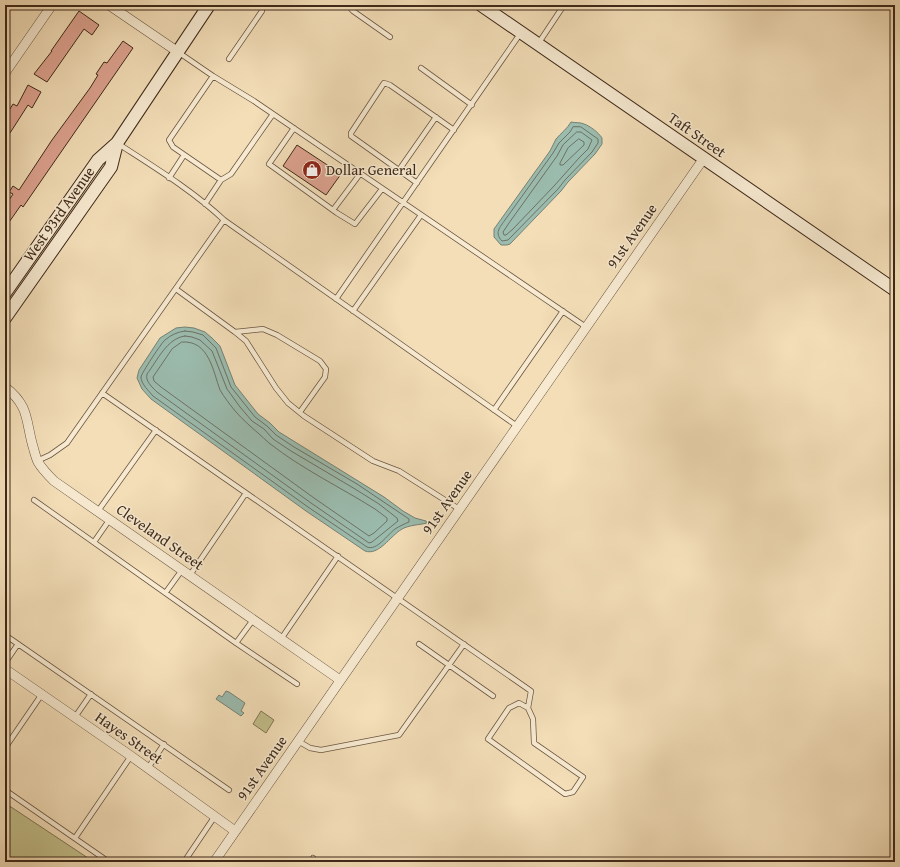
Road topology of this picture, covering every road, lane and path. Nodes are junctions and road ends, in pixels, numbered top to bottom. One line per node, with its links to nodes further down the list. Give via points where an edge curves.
1 (52, 5): 14 (street)
2 (109, 5): 11 (street)
3 (209, 5): 11 (street, West 93rd Avenue)
4 (258, 5): 12 (lane, via 262,11)
5 (352, 5): 9 (lane, via 353,11)
6 (481, 5): 8 (street, Taft Street)
7 (564, 5): 10 (lane)
8 (521, 32): 10 (street, Taft Street); 16 (lane)
9 (390, 37)
10 (538, 44): 23 (street, Taft Street)
11 (178, 52): 15 (lane); 21 (street, West 93rd Avenue)
12 (228, 59)
13 (421, 68): 16 (lane)
14 (5, 73)
15 (213, 76): 17 (lane); 22 (lane, via 169,140 173,147)
16 (472, 105): 20 (lane)
17 (273, 114): 19 (lane); 27 (lane, via 231,174)
18 (436, 117): 20 (lane); 24 (lane); 24 (lane, via 384,83 350,133)
19 (294, 128): 25 (lane); 32 (lane, via 268,164)
20 (454, 130): 28 (lane)
21 (117, 143): 26 (lane); 37 (street, West 93rd Avenue, via 98,160); 41 (street, West 93rd Avenue, via 111,167)
22 (184, 155): 26 (lane); 27 (lane)
23 (704, 158): 36 (street, Taft Street); 42 (street, 91st Avenue)
24 (399, 170): 28 (lane)
25 (360, 174): 29 (lane); 32 (lane)
26 (169, 178): 31 (lane)
27 (221, 180): 31 (lane)
28 (418, 183): 30 (lane)
29 (382, 189): 30 (lane); 32 (lane, via 355,224)
30 (403, 203): 33 (lane); 38 (lane)
31 (205, 204): 34 (lane)
32 (333, 210)
33 (421, 215): 39 (lane); 40 (lane)
34 (224, 220): 35 (lane); 38 (lane)
35 (176, 289): 43 (lane); 45 (lane)
36 (895, 290)
37 (5, 293)
38 (336, 299): 39 (lane)
39 (353, 311): 46 (lane)
40 (563, 311): 42 (lane); 46 (lane)
41 (5, 318)
42 (586, 327): 48 (street, 91st Avenue)
43 (235, 332): 47 (lane, via 246,341 288,403); 47 (lane, via 263,328 320,362 326,369 325,377)
44 (5, 387): 50 (street, Cleveland Street, via 20,401 27,415)
45 (102, 393): 49 (lane); 50 (lane, via 66,443)
46 (494, 410): 48 (lane)
47 (300, 412): 53 (lane, via 373,461 399,471)
48 (516, 426): 53 (street, 91st Avenue)
49 (156, 430): 51 (lane); 54 (lane)
50 (37, 461): 54 (street, Cleveland Street, via 54,481)
51 (246, 493): 57 (lane); 58 (lane)
52 (34, 500): 56 (lane)
53 (459, 509): 60 (street, 91st Avenue)
54 (98, 511): 55 (street, Cleveland Street)
55 (110, 520): 56 (lane); 58 (street, Cleveland Street)
56 (94, 542): 59 (lane)
57 (338, 556): 60 (lane); 63 (lane)
58 (186, 572): 59 (lane); 61 (street, Cleveland Street)
59 (166, 592): 64 (lane)
60 (397, 598): 67 (lane); 71 (street, 91st Avenue)
61 (253, 619): 63 (street, Cleveland Street); 64 (lane)
62 (5, 634): 65 (lane)
63 (281, 639): 71 (street, Cleveland Street)
64 (236, 642): 72 (lane)
65 (18, 644): 68 (lane); 74 (lane)
66 (419, 644): 69 (lane)
67 (464, 644): 69 (lane); 76 (lane, via 531,691)
68 (5, 663)
69 (449, 665): 75 (lane); 78 (lane, via 399,735 321,750 310,748)
70 (5, 669): 73 (street, Hayes Street)
71 (340, 680): 78 (street, 91st Avenue)
72 (297, 684)
73 (42, 694): 77 (street, Hayes Street); 80 (lane)
74 (91, 694): 77 (lane); 79 (lane)
75 (493, 696)
76 (528, 708): 76 (lane, via 533,719 534,743 583,777 573,792 565,794 488,739 509,708 518,703)
77 (75, 717): 81 (street, Hayes Street)
78 (298, 741): 86 (street, 91st Avenue)
79 (164, 744): 82 (lane); 84 (lane)
80 (5, 748)
81 (131, 756): 82 (street, Hayes Street); 87 (lane)
82 (148, 768): 85 (street, Hayes Street)
83 (5, 790): 87 (lane)
84 (230, 790)
85 (215, 816): 86 (street, Hayes Street); 89 (lane)
86 (235, 831): 90 (street, 91st Avenue)
87 (75, 838): 88 (lane)
88 (109, 862)
89 (184, 862)
90 (214, 862)

